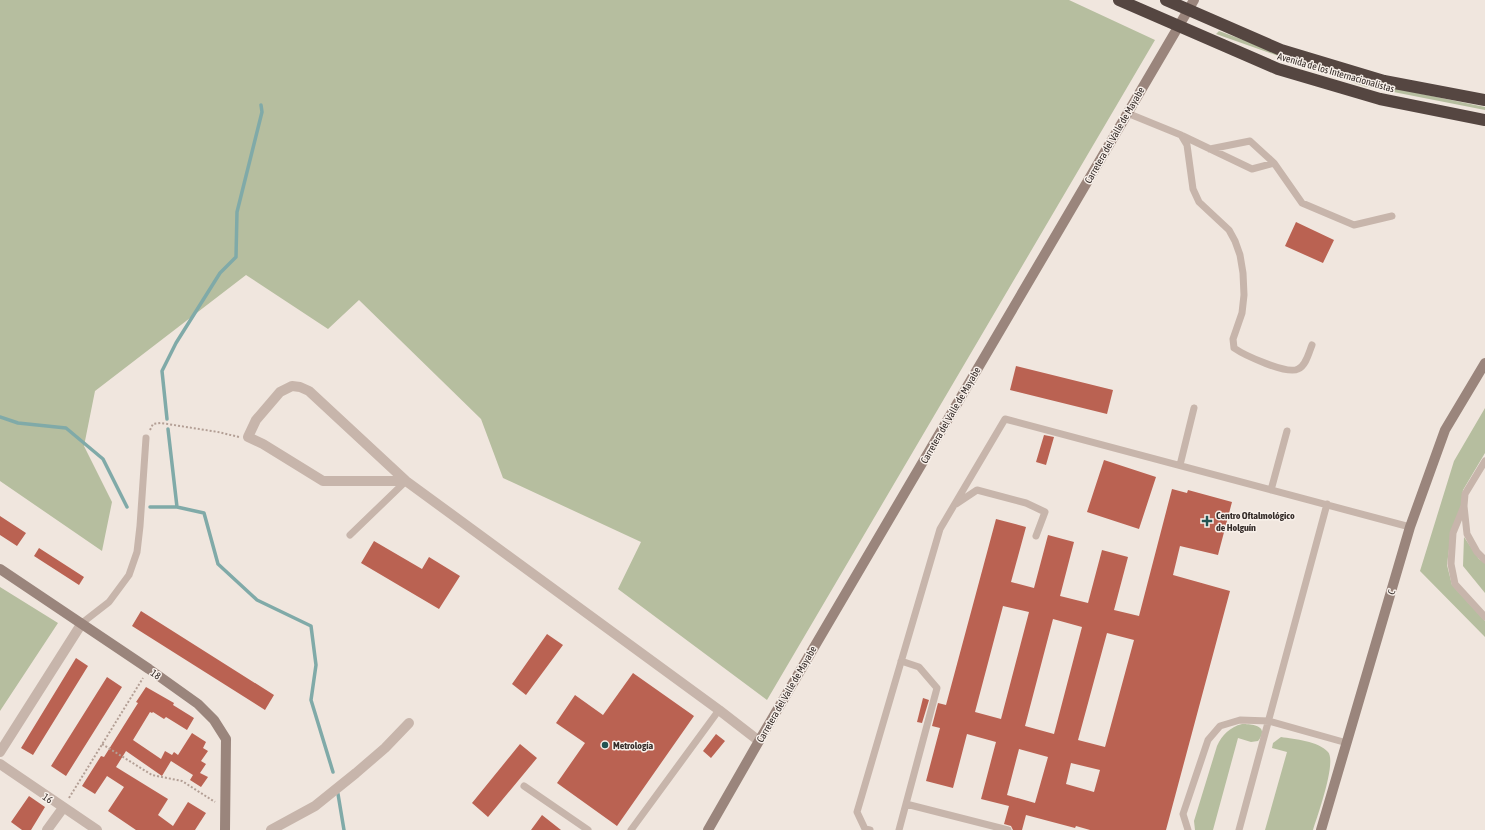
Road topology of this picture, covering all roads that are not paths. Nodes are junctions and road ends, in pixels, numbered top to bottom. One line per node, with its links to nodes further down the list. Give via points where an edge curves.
1 (1119, 0): 4 (highway, Avenida de los Internacionalistas)
2 (1166, 0): 3 (highway, Avenida de los Internacionalistas)
3 (1191, 5): 4 (main road, Carretera del Valle de Mayabe); 5 (highway, Avenida de los Internacionalistas, via 1281,50 1384,80)
4 (1178, 26): 6 (main road, Carretera del Valle de Mayabe); 7 (highway, Avenida de los Internacionalistas, via 1278,69 1380,99)
5 (1485, 100)
6 (1127, 113): 8 (lane); 35 (main road, Carretera del Valle de Mayabe)
7 (1485, 120)
8 (1181, 136): 9 (lane); 12 (lane, via 1187,145 1193,189 1199,202 1229,230 1240,254 1244,295 1242,312 1233,339 1234,348 1282,369 1298,370)
9 (1209, 149): 10 (lane, via 1252,169); 10 (lane, via 1250,141)
10 (1274, 163): 11 (lane, via 1302,203 1354,225)
11 (1392, 216)
12 (1312, 345)
13 (1485, 363): 24 (main road, C, via 1445,430)
14 (1194, 408): 18 (lane)
15 (1287, 431): 20 (lane)
16 (146, 438): 30 (lane, via 137,552 129,575 109,602)
17 (1485, 461): 23 (lane, via 1465,494)
18 (1180, 466): 20 (lane); 22 (lane, via 1005,419)
19 (406, 481): 19 (street, via 309,391 300,387 292,386 280,392 256,420 248,438 263,444 323,481); 25 (lane); 32 (street)
20 (1271, 490): 21 (lane)
21 (1327, 504): 24 (lane); 33 (lane)
22 (954, 505): 26 (lane, via 977,490 1026,503 1045,512); 31 (lane, via 940,529)
23 (1464, 506): 27 (lane, via 1467,534 1477,552); 29 (lane, via 1453,533 1451,564 1455,584)
24 (1410, 527): 36 (main road, C)
25 (350, 535)
26 (1036, 536)
27 (1485, 560)
28 (0, 568): 30 (main road, 18)
29 (1485, 617)
30 (82, 623): 37 (street); 44 (main road, 18, via 198,704 214,720 226,739)
31 (901, 661): 40 (lane, via 919,667 937,688); 49 (lane, via 857,812 865,829)
32 (719, 710): 35 (street); 47 (lane)
33 (1269, 721): 36 (lane); 52 (lane, via 1240,720 1220,726 1208,740 1183,814); 53 (lane)
34 (409, 723): 45 (street, via 368,763 315,806)
35 (759, 741): 48 (main road, Carretera del Valle de Mayabe)
36 (1347, 743): 54 (main road, C)
37 (0, 752)
38 (0, 764): 41 (street, 16)
39 (524, 786): 46 (lane)
40 (906, 804): 50 (lane); 51 (lane)
41 (63, 808): 42 (street); 43 (street, 16)
42 (47, 830)
43 (97, 830)
44 (225, 830)
45 (271, 830)
46 (588, 830)
47 (631, 830)
48 (708, 830)
49 (870, 830)
50 (899, 830)
51 (1008, 830)
52 (1188, 830)
53 (1239, 830)
54 (1321, 830)

